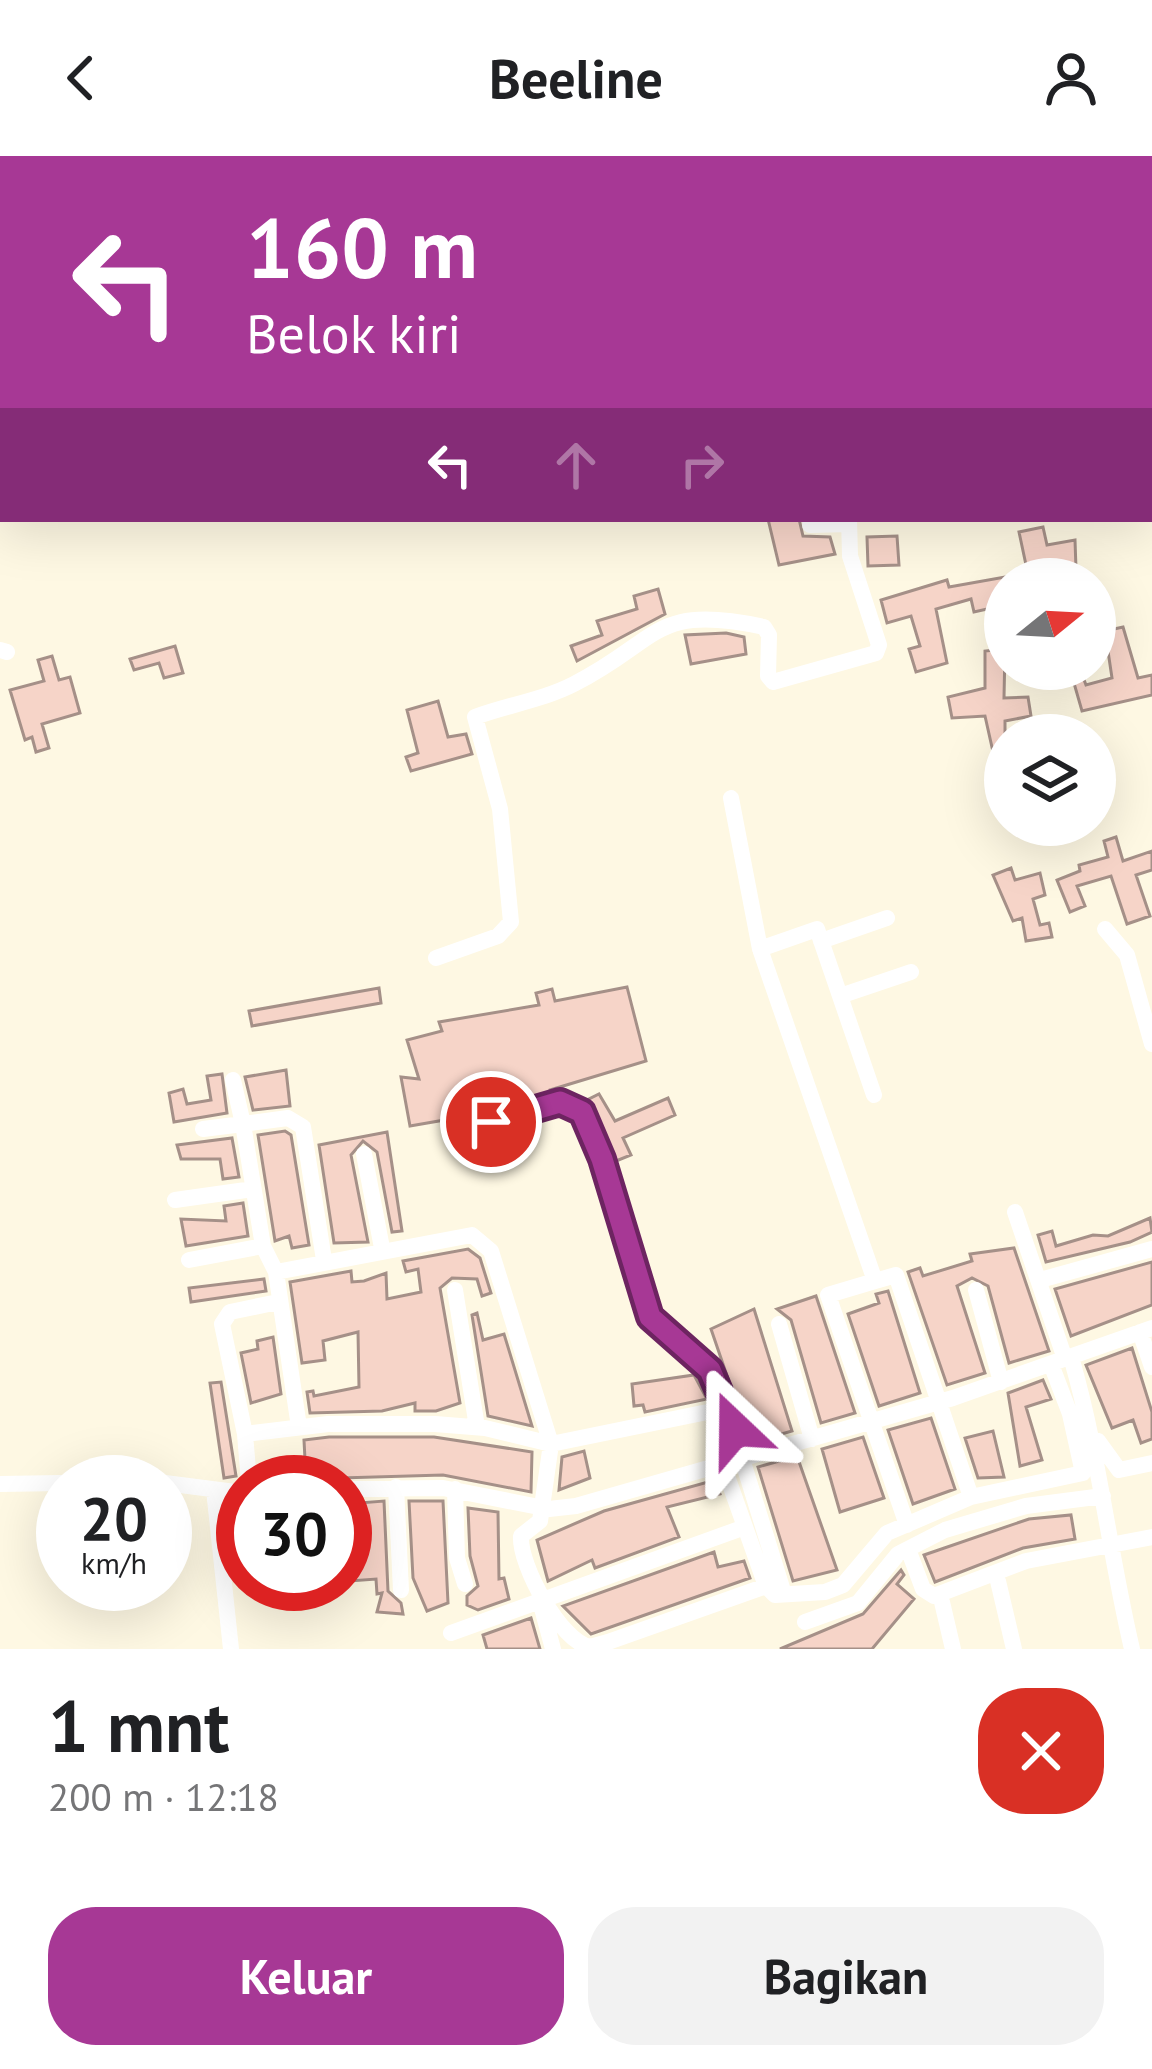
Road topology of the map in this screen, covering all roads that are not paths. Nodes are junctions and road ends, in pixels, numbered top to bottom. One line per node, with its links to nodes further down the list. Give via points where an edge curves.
1 (849, 522): 2 (street); 8 (street, via 850,556 878,651 773,682 767,630 688,617 569,687 475,717 500,809 511,922 498,936)
2 (810, 524)
3 (731, 798): 7 (street)
4 (887, 918): 6 (street)
5 (1106, 929): 11 (street, via 1127,955)
6 (821, 940): 7 (street, via 817,929); 10 (street)
7 (760, 949): 29 (street)
8 (436, 958)
9 (910, 972): 10 (street)
10 (840, 996): 13 (street)
11 (1152, 1044)
12 (232, 1080): 16 (street)
13 (874, 1095)
14 (560, 1102): 15 (lane, via 491,1122); 39 (street, via 575,1106 592,1134 650,1317 710,1370)
15 (459, 1120)
16 (243, 1124): 17 (street); 19 (street); 25 (street, via 300,1122)
17 (203, 1129)
18 (364, 1154): 23 (street)
19 (253, 1189): 20 (street); 22 (street)
20 (176, 1200)
21 (1015, 1212): 28 (street)
22 (263, 1246): 26 (street); 27 (street)
23 (382, 1248): 25 (street); 46 (street, via 463,1233 491,1251)
24 (1152, 1249): 28 (street)
25 (324, 1259): 27 (street)
26 (189, 1260)
27 (276, 1272): 32 (street)
28 (1040, 1280): 35 (street)
29 (875, 1281): 38 (street, via 896,1275); 40 (street, via 828,1295)
30 (455, 1290): 42 (street)
31 (976, 1290): 37 (street)
32 (278, 1302): 41 (street); 44 (street, via 230,1312 222,1324)
33 (778, 1324): 45 (street)
34 (1146, 1330): 35 (street); 36 (street)
35 (1062, 1360): 37 (street); 43 (street); 59 (street, via 1083,1473)
36 (1152, 1367)
37 (1001, 1382): 38 (street)
38 (938, 1402): 40 (street); 59 (street)
39 (727, 1408): 46 (street); 48 (street)
40 (870, 1423): 45 (street); 61 (street)
41 (299, 1426): 42 (street); 44 (street)
42 (477, 1427): 46 (street)
43 (1090, 1428): 50 (street, via 1111,1466); 58 (street)
44 (245, 1434): 47 (street)
45 (812, 1439): 48 (street)
46 (551, 1444): 60 (street)
47 (247, 1455)
48 (740, 1456): 49 (street); 70 (street)
49 (722, 1462): 60 (street, via 575,1506); 62 (street)
50 (1152, 1463)
51 (36, 1483): 52 (street)
52 (0, 1484)
53 (192, 1487): 57 (street)
54 (395, 1487): 55 (street); 56 (street); 69 (street)
55 (372, 1488)
56 (454, 1489): 60 (street); 67 (street)
57 (214, 1490): 75 (street)
58 (1103, 1496): 64 (street); 65 (street, via 977,1519)
59 (971, 1497): 61 (street)
60 (537, 1508): 71 (street, via 540,1520 520,1543)
61 (907, 1525): 70 (street, via 882,1538 843,1585)
62 (745, 1527): 68 (street); 71 (street)
63 (1152, 1537): 64 (street)
64 (1107, 1545): 65 (street, via 1026,1561 934,1596 923,1589); 79 (street)
65 (908, 1549): 73 (street, via 858,1604)
66 (998, 1581): 78 (street)
67 (465, 1584)
68 (766, 1586): 70 (street); 71 (street, via 590,1647)
69 (401, 1590)
70 (784, 1594)
71 (542, 1600): 74 (street); 76 (street)
72 (942, 1602): 77 (street)
73 (805, 1622)
74 (451, 1634)
75 (231, 1649)
76 (553, 1649)
77 (952, 1649)
78 (1014, 1649)
79 (1132, 1649)

